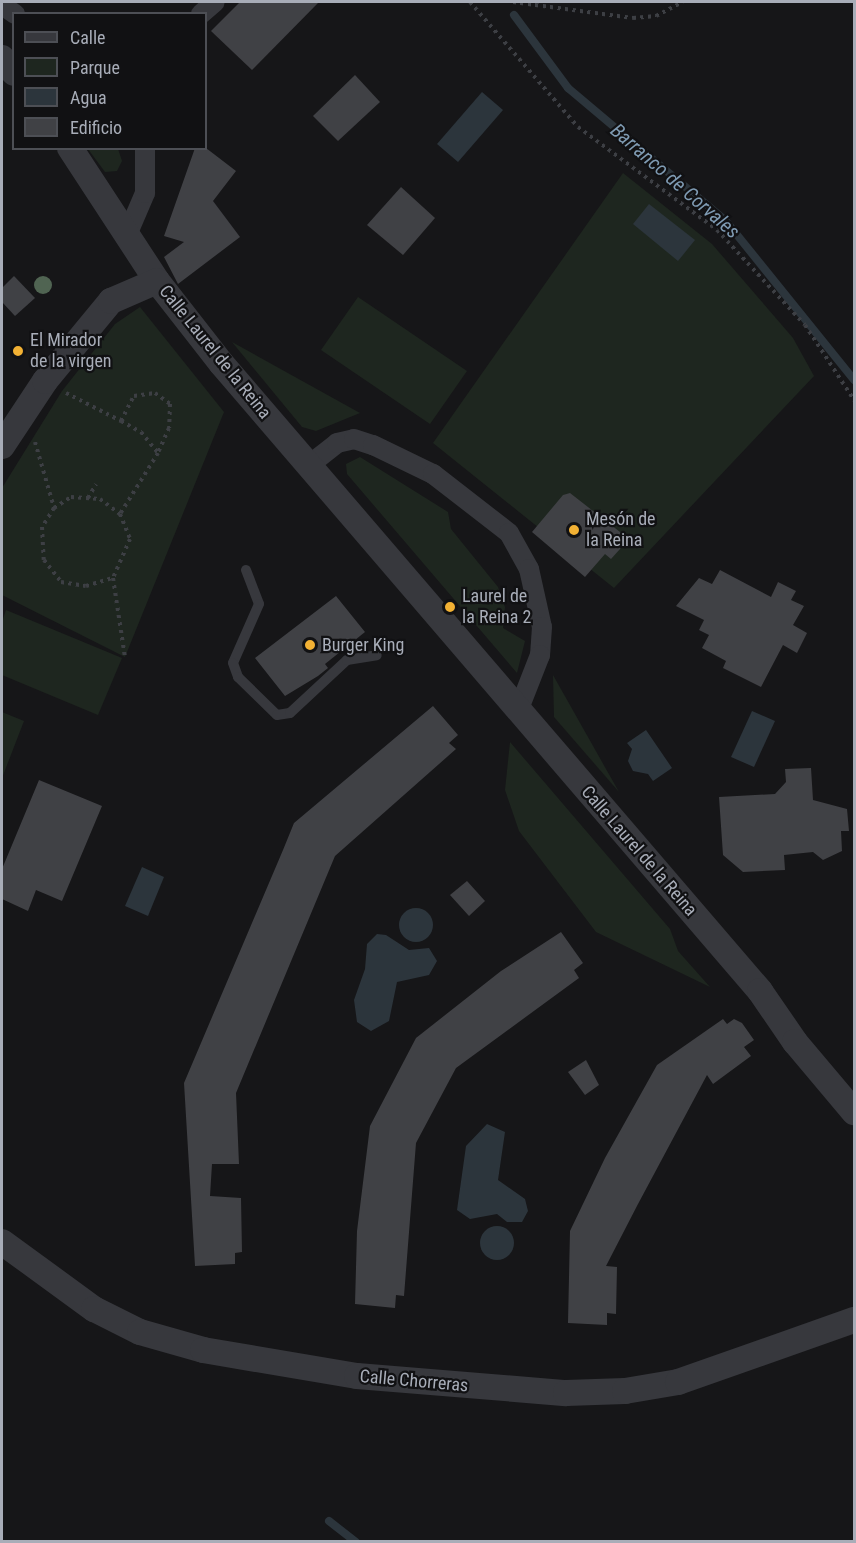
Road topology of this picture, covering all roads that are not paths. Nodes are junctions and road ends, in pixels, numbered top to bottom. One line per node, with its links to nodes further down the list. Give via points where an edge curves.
1 (215, 2): 2 (street)
2 (203, 12)
3 (2, 58): 4 (street)
4 (12, 70)
5 (71, 150): 7 (street, Calle Laurel de la Reina)
6 (145, 150): 7 (street, via 145,193)
7 (127, 235): 8 (street, Calle Laurel de la Reina)
8 (157, 280): 9 (street, via 111,301 45,381); 10 (street, Calle Laurel de la Reina)
9 (8, 437)
10 (308, 466): 13 (street, Calle Laurel de la Reina); 13 (street, via 337,442 354,439 373,445 433,474 509,533 529,569 542,627 540,655)
11 (246, 570): 12 (lane, via 259,604 233,663 238,677 277,716 290,713 347,660)
12 (377, 655)
13 (518, 711): 14 (street, Calle Laurel de la Reina)
14 (760, 992): 15 (street, via 805,1031); 16 (street, via 795,1042)
15 (855, 1086)
16 (855, 1112)
17 (2, 1242): 18 (street, Calle Chorreras, via 94,1309 140,1332 203,1350 357,1376 566,1393 625,1391 688,1379)
18 (853, 1320)

